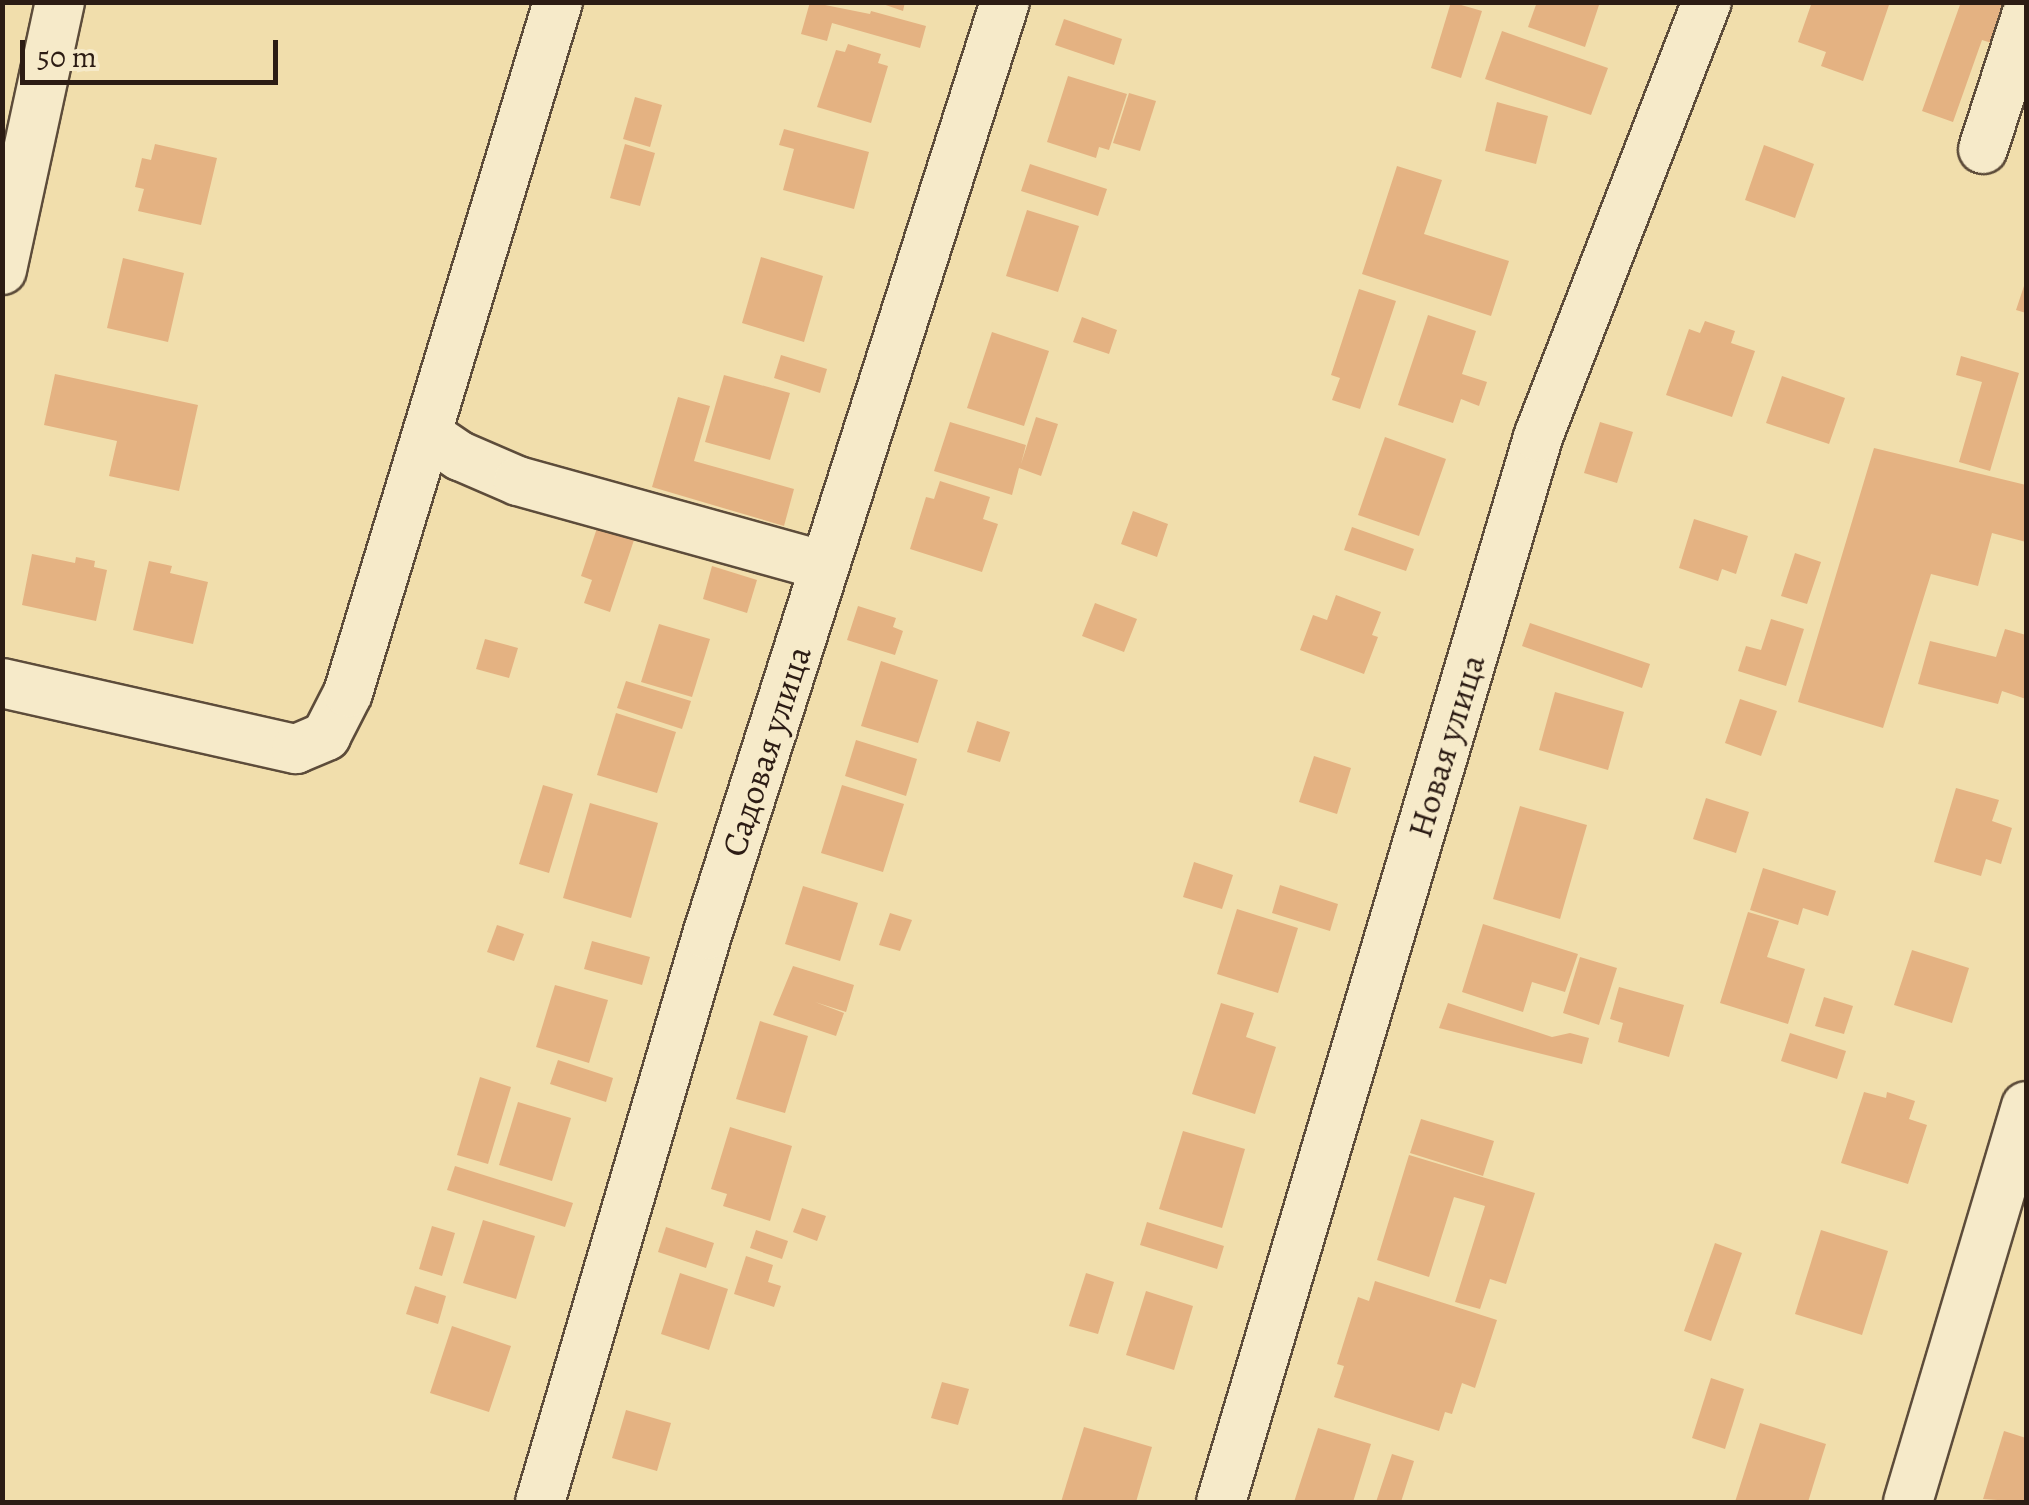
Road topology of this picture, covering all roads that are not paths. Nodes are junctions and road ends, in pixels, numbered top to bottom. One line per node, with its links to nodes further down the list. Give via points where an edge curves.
1 (60, 2): 7 (street)
2 (558, 2): 8 (street)
3 (1004, 2): 9 (street, Садовая улица)
4 (1708, 2): 13 (street, Новая улица, via 1538,437)
5 (2026, 16): 6 (street)
6 (1983, 149)
7 (2, 270)
8 (427, 434): 9 (street, via 518,481); 10 (street, via 348,693 326,736 296,749)
9 (824, 566): 12 (street, Садовая улица, via 706,935)
10 (2, 683)
11 (2026, 1106): 14 (street)
12 (540, 1502)
13 (1221, 1502)
14 (1908, 1502)

